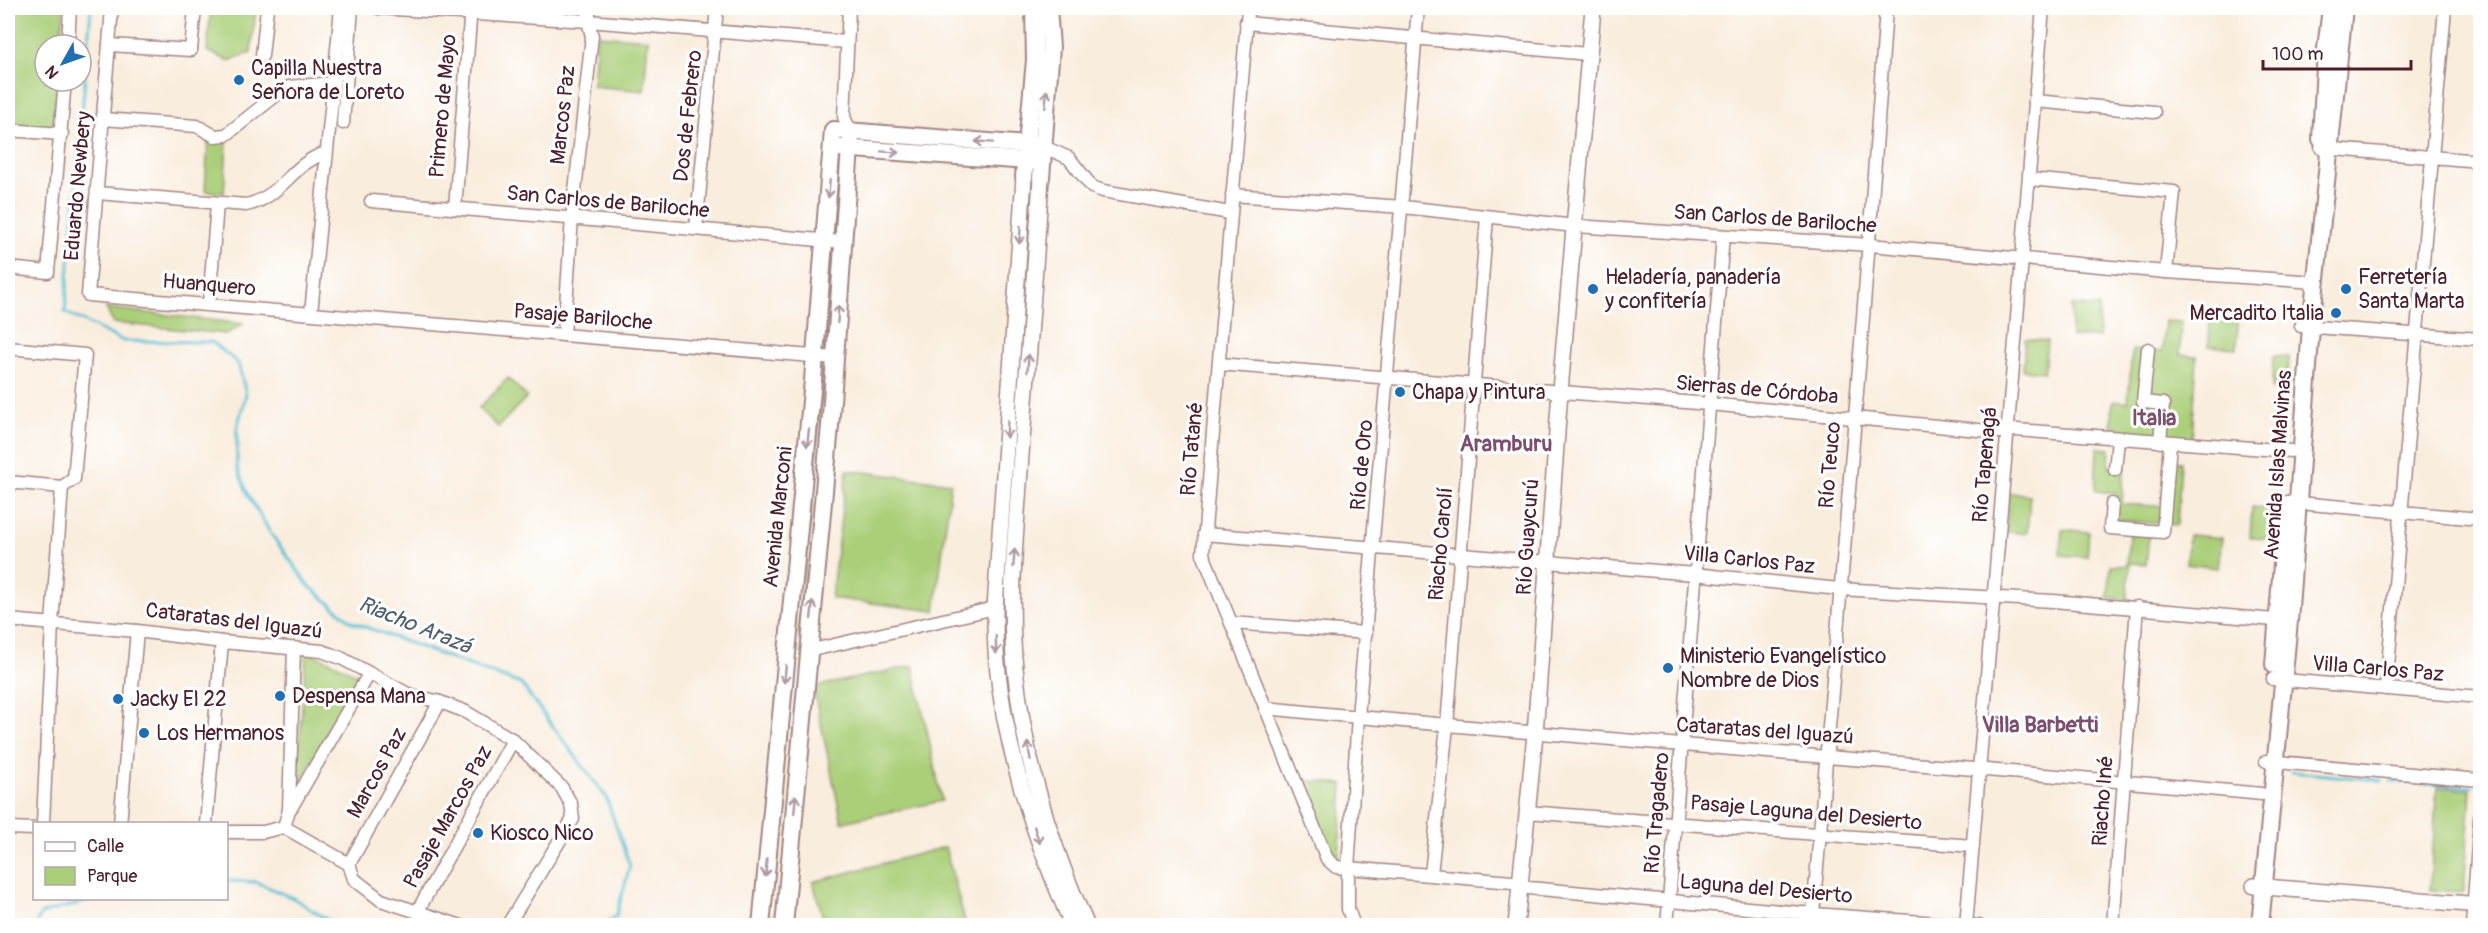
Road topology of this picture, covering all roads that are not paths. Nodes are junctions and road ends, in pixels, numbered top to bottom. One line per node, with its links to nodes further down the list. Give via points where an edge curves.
1 (70, 8): 25 (street)
2 (112, 8): 28 (street, Eduardo Newbery)
3 (195, 8): 28 (street, via 191,50)
4 (267, 8): 30 (street)
5 (341, 8): 31 (street)
6 (352, 8): 37 (street)
7 (378, 8): 21 (street)
8 (590, 8): 22 (street, Marcos Paz)
9 (717, 8): 24 (street, Dos de Febrero)
10 (849, 8): 27 (street, Avenida Marconi)
11 (1034, 8): 45 (main road)
12 (1048, 8): 45 (main road, one-way to 12, via 1051,47)
13 (1248, 8): 23 (street, Río Tatané)
14 (1418, 8): 26 (street, Río de Oro)
15 (1593, 8): 29 (street, Río Guaycurú)
16 (1886, 8): 62 (street, Río Teuco)
17 (2043, 8): 33 (street, Río Tapenagá)
18 (2331, 8): 42 (main road, Avenida Islas Malvinas, via 2326,49)
19 (2344, 8): 42 (main road, Avenida Islas Malvinas)
20 (2445, 8): 44 (street)
21 (470, 10): 22 (street); 53 (street, Primero de Mayo)
22 (588, 21): 24 (street); 56 (street, Marcos Paz, via 592,36)
23 (1246, 23): 26 (street); 49 (street, Río Tatané)
24 (715, 32): 27 (street); 58 (street, Dos de Febrero)
25 (69, 33)
26 (1416, 38): 29 (street); 52 (street, Río de Oro)
27 (846, 42): 35 (street, Avenida Marconi)
28 (109, 45): 36 (street, Eduardo Newbery)
29 (1588, 54): 57 (street, Río Guaycurú)
30 (262, 56)
31 (333, 83): 36 (street, via 289,87 226,135 215,136 196,126); 43 (street)
32 (64, 93): 39 (street)
33 (2035, 101): 34 (street); 47 (street, Río Tapenagá)
34 (2154, 112)
35 (844, 117): 40 (street); 41 (street, Avenida Marconi)
36 (103, 119): 48 (street, Eduardo Newbery)
37 (343, 123)
38 (8, 130): 39 (street)
39 (62, 134): 64 (street, via 48,272)
40 (833, 139): 41 (main road); 60 (main road, Avenida Marconi, one-way to 60)
41 (850, 141): 45 (main road); 61 (main road, Avenida Marconi)
42 (2326, 148): 44 (street); 66 (main road, Avenida Islas Malvinas)
43 (326, 153): 51 (street, via 312,157 263,201); 69 (street)
44 (2432, 157): 46 (street); 72 (street)
45 (1033, 161): 54 (street, via 1069,158 1092,187 1103,191); 104 (street, one-way to 104); 160 (street, one-way to 45, via 1044,816 1032,772 1015,669 1011,594)
46 (2481, 161)
47 (2029, 178): 63 (street, Río Tapenagá); 65 (street, via 2174,192)
48 (97, 193): 51 (street); 67 (street, Eduardo Newbery)
49 (1232, 195): 52 (street, San Carlos de Bariloche); 54 (street, Río Tatané)
50 (371, 201): 53 (street, San Carlos de Bariloche)
51 (217, 204): 68 (street)
52 (1403, 207): 55 (street, San Carlos de Bariloche); 80 (street, Río de Oro)
53 (454, 208): 56 (street, San Carlos de Bariloche)
54 (1230, 213): 79 (street, Río Tatané)
55 (1487, 217): 57 (street, San Carlos de Bariloche); 81 (street, Riacho Carolí)
56 (572, 219): 58 (street, San Carlos de Bariloche); 73 (street, Marcos Paz)
57 (1575, 226): 59 (street, San Carlos de Bariloche); 82 (street, Río Guaycurú)
58 (696, 229): 60 (street, San Carlos de Bariloche)
59 (1723, 236): 62 (street, San Carlos de Bariloche); 83 (street, Río Tragadero)
60 (825, 240): 61 (street, San Carlos de Bariloche); 77 (main road, Avenida Marconi)
61 (843, 242): 78 (main road, Avenida Marconi, one-way to 61)
62 (1870, 244): 63 (street, San Carlos de Bariloche); 84 (street, Río Teuco)
63 (2022, 257): 65 (street, San Carlos de Bariloche); 85 (street, Río Tapenagá)
64 (8, 268)
65 (2166, 272): 66 (street, San Carlos de Bariloche)
66 (2311, 282): 71 (main road, Avenida Islas Malvinas)
67 (88, 296): 68 (street, Huanquero)
68 (208, 304): 69 (street, Huanquero)
69 (311, 313): 70 (street, Huanquero)
70 (327, 315): 73 (street, Pasaje Bariloche)
71 (2306, 326): 72 (street); 88 (main road, Avenida Islas Malvinas); 92 (main road, Avenida Islas Malvinas)
72 (2415, 334): 74 (street); 94 (street)
73 (564, 335): 77 (street, Pasaje Bariloche)
74 (2481, 339)
75 (8, 348): 91 (street, via 85,355 74,479)
76 (2148, 349): 87 (street, via 2144,402 2163,404)
77 (815, 356): 78 (street, Pasaje Bariloche); 113 (main road, Avenida Marconi, one-way to 113)
78 (835, 358): 114 (main road, Avenida Marconi, one-way to 78)
79 (1219, 364): 80 (street, Sierras de Córdoba); 96 (street, Río Tatané)
80 (1389, 377): 81 (street, Sierras de Córdoba); 97 (street, Río de Oro)
81 (1474, 386): 82 (street, Sierras de Córdoba); 98 (street, Riacho Carolí)
82 (1560, 392): 83 (street, Sierras de Córdoba); 99 (street, Río Guaycurú)
83 (1709, 404): 84 (street, Sierras de Córdoba); 100 (street, Río Tragadero)
84 (1854, 418): 85 (street, Sierras de Córdoba); 101 (street, Río Teuco)
85 (2007, 431): 86 (street, Sierras de Córdoba); 102 (street, Río Tapenagá)
86 (2118, 439): 87 (street, Sierras de Córdoba); 89 (street)
87 (2165, 443): 88 (street, Sierras de Córdoba); 93 (street, via 2163,532 2110,528)
88 (2291, 451): 92 (main road, Avenida Islas Malvinas)
89 (2115, 470)
90 (8, 482): 91 (street)
91 (62, 487): 108 (street)
92 (2293, 502): 94 (street); 106 (main road, Avenida Islas Malvinas)
93 (2112, 504)
94 (2400, 512): 95 (street); 117 (street)
95 (2481, 519)
96 (1204, 534): 97 (street, Villa Carlos Paz); 107 (street, Río Tatané, via 1203,555)
97 (1374, 549): 98 (street, Villa Carlos Paz); 110 (street, Río de Oro)
98 (1459, 555): 99 (street, Villa Carlos Paz); 122 (street, Riacho Carolí)
99 (1547, 562): 100 (street, Villa Carlos Paz); 123 (street, Río Guaycurú)
100 (1694, 574): 101 (street, Villa Carlos Paz); 125 (street, Río Tragadero)
101 (1839, 589): 102 (street, Villa Carlos Paz); 126 (street, Río Teuco)
102 (1993, 599): 103 (street, Villa Carlos Paz); 128 (street, Río Tapenagá)
103 (2136, 607): 106 (street, Villa Carlos Paz); 130 (street, Riacho Iné)
104 (994, 608): 114 (street); 159 (street, one-way to 159, via 997,663 1018,774)
105 (8, 620): 108 (street, Cataratas del Iguazú)
106 (2283, 621): 116 (main road, Avenida Islas Malvinas)
107 (1231, 622): 110 (street); 120 (street, Río Tatané)
108 (52, 624): 109 (street, Cataratas del Iguazú); 135 (street)
109 (137, 631): 111 (street, Cataratas del Iguazú); 136 (street)
110 (1366, 633): 121 (street, Río de Oro)
111 (222, 642): 112 (street, Cataratas del Iguazú); 137 (street)
112 (294, 648): 115 (street, Cataratas del Iguazú, via 322,651); 132 (street)
113 (788, 650): 114 (main road); 157 (main road, Avenida Marconi, one-way to 157)
114 (808, 651): 158 (main road, Avenida Marconi, one-way to 114)
115 (369, 674): 119 (street, Cataratas del Iguazú, via 408,694); 132 (street)
116 (2278, 680): 117 (street, Villa Carlos Paz); 127 (main road, Avenida Islas Malvinas)
117 (2386, 689): 118 (street, Villa Carlos Paz)
118 (2481, 697)
119 (440, 702): 124 (street, Cataratas del Iguazú, via 464,711); 145 (street, Marcos Paz)
120 (1265, 708): 121 (street, Cataratas del Iguazú); 146 (street, Río Tatané, via 1327,859)
121 (1358, 717): 122 (street, Cataratas del Iguazú); 146 (street, Río de Oro)
122 (1447, 726): 123 (street, Cataratas del Iguazú); 147 (street, Riacho Carolí)
123 (1535, 734): 125 (street, Cataratas del Iguazú); 133 (street, Río Guaycurú)
124 (513, 740): 152 (street, Pasaje Marcos Paz); 154 (street, Cataratas del Iguazú, via 562,788 571,804 573,819)
125 (1682, 746): 126 (street, Cataratas del Iguazú); 138 (street, Río Tragadero)
126 (1825, 756): 128 (street, Cataratas del Iguazú); 143 (street, Río Teuco)
127 (2271, 762): 129 (street); 131 (main road, Avenida Islas Malvinas); 149 (main road, Avenida Islas Malvinas)
128 (1980, 769): 130 (street, Cataratas del Iguazú); 144 (street, Río Tapenagá)
129 (2481, 780)
130 (2124, 781): 131 (street, Cataratas del Iguazú); 165 (street, Riacho Iné)
131 (2262, 794): 149 (main road, Avenida Islas Malvinas)
132 (289, 810): 139 (street)
133 (1527, 813): 138 (street, Pasaje Laguna del Desierto); 148 (street, Río Guaycurú)
134 (2481, 818): 151 (street)
135 (43, 822)
136 (120, 822)
137 (206, 822)
138 (1675, 822): 143 (street, Pasaje Laguna del Desierto); 150 (street, Río Tragadero)
139 (284, 827): 142 (street, via 263,832); 145 (street)
140 (8, 828): 141 (street)
141 (33, 829)
142 (228, 832)
143 (1819, 834): 144 (street, Pasaje Laguna del Desierto); 153 (street, Río Teuco)
144 (1973, 846): 155 (street, Río Tapenagá)
145 (349, 864): 152 (street, via 354,879 381,900)
146 (1342, 868): 147 (street, Laguna del Desierto); 161 (street, Río de Oro)
147 (1431, 874): 148 (street, Laguna del Desierto)
148 (1520, 885): 150 (street, Laguna del Desierto); 162 (street, Río Guaycurú)
149 (2259, 887): 151 (street); 166 (main road, Avenida Islas Malvinas); 167 (main road, Avenida Islas Malvinas)
150 (1669, 900): 153 (street, Laguna del Desierto); 163 (street, Río Tragadero)
151 (2477, 904): 168 (street)
152 (417, 912): 156 (street)
153 (1813, 920): 155 (street, Laguna del Desierto)
154 (508, 924)
155 (1966, 925): 164 (street, Laguna del Desierto)
156 (461, 926)
157 (761, 926)
158 (784, 926)
159 (1072, 926)
160 (1087, 926)
161 (1354, 926)
162 (1516, 926)
163 (1666, 926)
164 (1979, 926)
165 (2113, 926)
166 (2249, 926)
167 (2260, 926)
168 (2472, 926)

